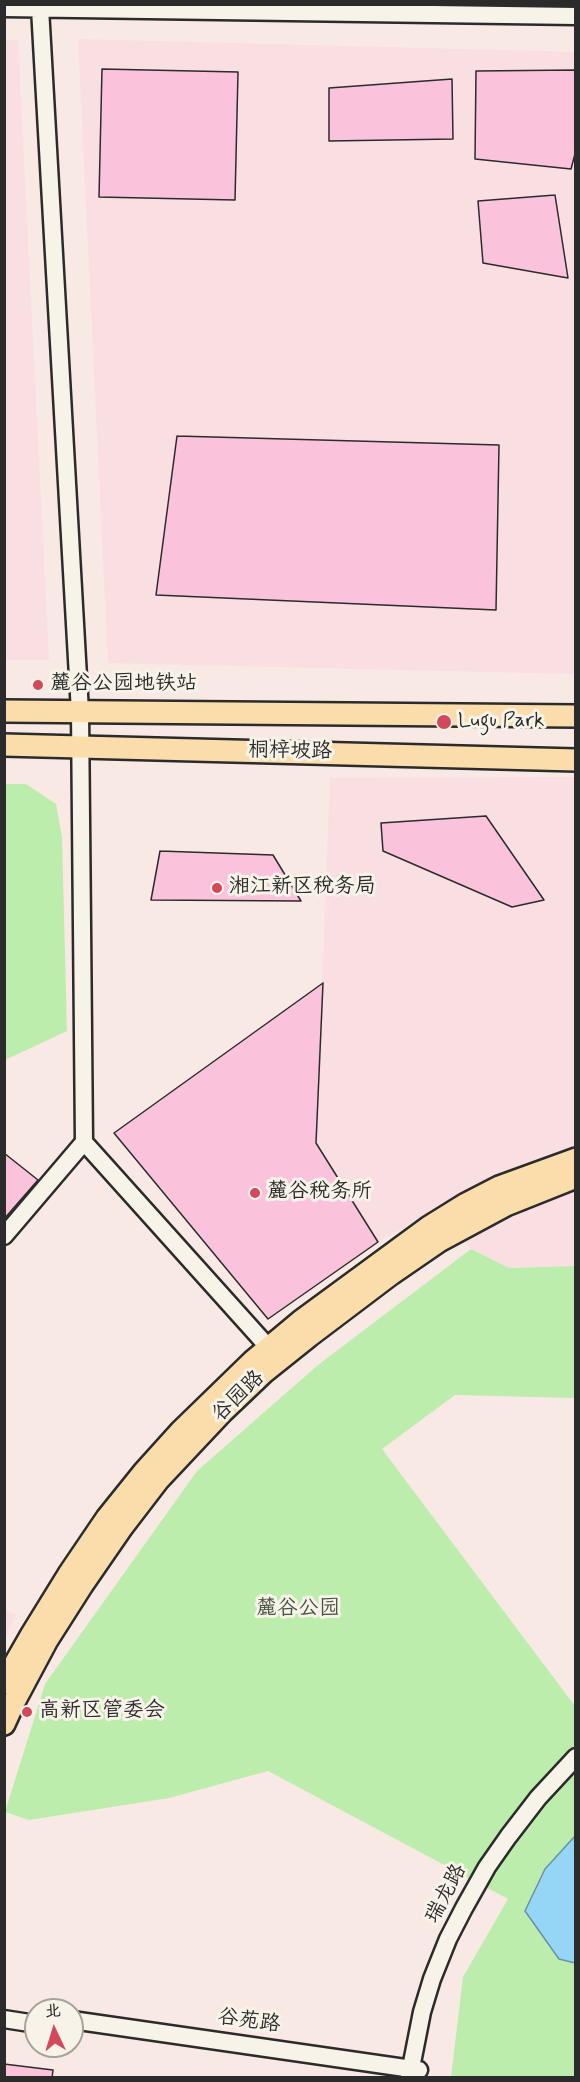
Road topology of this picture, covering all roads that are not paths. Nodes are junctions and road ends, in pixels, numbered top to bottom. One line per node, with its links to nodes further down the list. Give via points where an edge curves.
1 (4, 8): 2 (street)
2 (40, 8): 3 (street); 5 (street)
3 (576, 16)
4 (4, 711): 5 (main road, 桐梓坡路)
5 (80, 712): 6 (main road, 桐梓坡路); 8 (street)
6 (576, 716)
7 (4, 745): 8 (main road, 桐梓坡路)
8 (79, 747): 9 (main road, 桐梓坡路); 10 (street)
9 (576, 760)
10 (84, 1142): 13 (street); 14 (street)
11 (576, 1159): 14 (main road, 谷园路, via 466,1204 429,1227)
12 (576, 1177): 16 (main road, 谷园路, via 506,1205 439,1241 309,1336 221,1413 158,1480 122,1527 47,1640)
13 (4, 1236)
14 (268, 1348): 15 (main road, 谷园路, via 181,1431 107,1518)
15 (4, 1683)
16 (4, 1724)
17 (576, 1757): 25 (street, 瑞龙路, via 538,1798 486,1867 448,1939 422,2012)
18 (576, 1770): 25 (street, 瑞龙路, via 515,1841 480,1898 441,1982)
19 (4, 2009): 20 (street)
20 (24, 2012)
21 (4, 2019): 22 (street)
22 (24, 2022)
23 (84, 2022): 25 (street, 谷苑路)
24 (84, 2032): 25 (street, 谷苑路)
25 (413, 2074)

